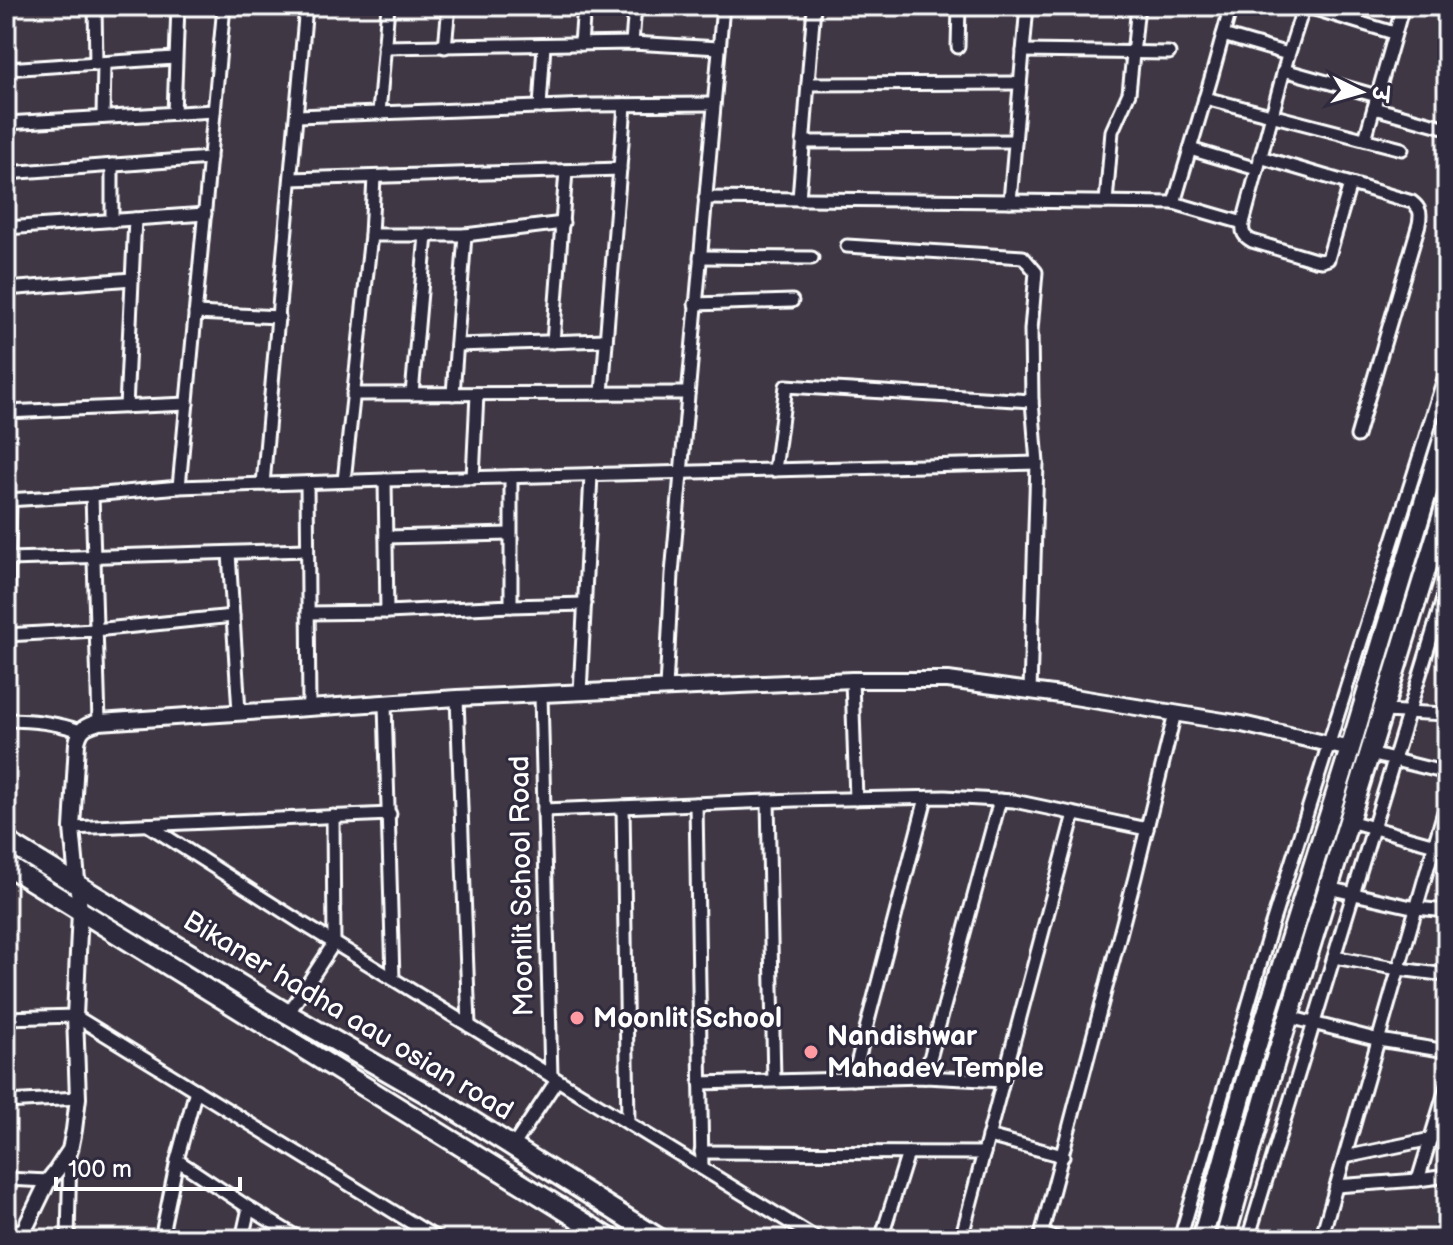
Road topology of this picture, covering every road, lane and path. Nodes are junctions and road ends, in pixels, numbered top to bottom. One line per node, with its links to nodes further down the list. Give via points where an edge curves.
1 (95, 6): 31 (street)
2 (178, 6): 30 (street)
3 (224, 6): 42 (street)
4 (306, 6): 46 (street)
5 (388, 6): 22 (street)
6 (449, 6): 23 (street)
7 (584, 6): 20 (street)
8 (635, 6): 19 (street)
9 (723, 6): 25 (street)
10 (814, 6): 35 (street)
11 (959, 6): 24 (street)
12 (1027, 6): 26 (street)
13 (1138, 6): 27 (street)
14 (1231, 6): 18 (street)
15 (1304, 6): 17 (street); 29 (street)
16 (1403, 6): 17 (street)
17 (1394, 33): 36 (street)
18 (1223, 35): 29 (street); 37 (street)
19 (632, 43): 20 (street); 25 (street)
20 (581, 44): 21 (street)
21 (544, 45): 23 (street); 40 (street)
22 (384, 47): 23 (street); 44 (street)
23 (445, 47)
24 (958, 47)
25 (719, 48): 38 (street)
26 (1023, 51): 27 (street); 34 (street)
27 (1135, 53): 28 (street); 67 (street, via 1129,93 1112,131)
28 (1169, 53)
29 (1288, 54): 33 (street)
30 (175, 58): 31 (street); 43 (street)
31 (100, 64): 32 (street); 47 (street)
32 (6, 69)
33 (1284, 70): 36 (street); 45 (street)
34 (1020, 83): 35 (street); 51 (street)
35 (808, 84): 52 (street)
36 (1377, 96): 41 (street)
37 (1205, 98): 45 (street); 53 (street)
38 (714, 104): 39 (street); 64 (street)
39 (625, 105): 40 (street); 58 (street)
40 (540, 107): 44 (street)
41 (1374, 108): 49 (street); 50 (street)
42 (214, 111): 43 (street); 55 (street)
43 (174, 113): 47 (street)
44 (379, 113): 46 (street)
45 (1272, 115): 50 (street); 56 (street)
46 (297, 116): 62 (street)
47 (103, 117): 48 (street)
48 (6, 123)
49 (1447, 128)
50 (1365, 139): 54 (street)
51 (1015, 141): 52 (street); 66 (street)
52 (803, 142): 65 (street)
53 (1190, 149): 56 (street); 68 (street)
54 (1402, 149)
55 (210, 158): 57 (street); 69 (street)
56 (1258, 163): 63 (street); 73 (street)
57 (112, 165): 60 (street); 71 (street)
58 (620, 169): 59 (street); 87 (street)
59 (566, 171): 61 (street); 72 (street)
60 (6, 173)
61 (374, 177): 62 (street); 75 (street)
62 (291, 179): 86 (street)
63 (1350, 184): 73 (street, via 1328,259 1252,241 1242,232); 102 (street, via 1412,202 1421,215)
64 (705, 198): 65 (street); 79 (street)
65 (799, 199): 66 (street)
66 (1010, 201): 67 (street)
67 (1106, 202): 68 (street)
68 (1174, 203): 73 (street)
69 (205, 214): 70 (street); 85 (street)
70 (135, 219): 71 (street); 81 (street)
71 (112, 221): 74 (street)
72 (563, 223): 77 (street); 88 (street)
73 (1243, 223)
74 (6, 228)
75 (371, 235): 76 (street); 93 (street)
76 (426, 235): 77 (street); 94 (street)
77 (465, 235): 89 (street)
78 (847, 246): 97 (street, via 1023,257 1036,272)
79 (700, 257): 80 (street); 84 (street)
80 (812, 258)
81 (132, 279): 82 (street); 99 (street)
82 (6, 289)
83 (792, 301): 84 (street)
84 (695, 304): 92 (street)
85 (195, 313): 86 (street); 98 (street)
86 (279, 317): 113 (street)
87 (606, 340): 88 (street); 91 (street)
88 (553, 342): 89 (street)
89 (457, 345): 95 (street)
90 (1447, 369): 103 (street)
91 (602, 393): 92 (street); 96 (street)
92 (688, 393): 106 (street)
93 (353, 394): 94 (street); 111 (street)
94 (412, 394): 95 (street)
95 (453, 394): 96 (street)
96 (477, 394): 109 (street)
97 (1032, 401): 104 (street); 105 (street, via 786,386)
98 (187, 404): 99 (street); 114 (street)
99 (126, 407): 100 (street)
100 (6, 412)
101 (1447, 426): 103 (main road)
102 (1357, 436)
103 (1427, 462): 149 (street); 150 (main road)
104 (1037, 463): 105 (street); 135 (street)
105 (775, 470): 106 (street)
106 (681, 473): 107 (street); 134 (street)
107 (591, 475): 108 (street); 125 (street)
108 (511, 477): 109 (street); 118 (street)
109 (473, 478): 110 (street)
110 (385, 480): 111 (street); 119 (street)
111 (344, 481): 112 (street)
112 (307, 483): 113 (street); 120 (street)
113 (263, 484): 114 (street)
114 (179, 487): 115 (street)
115 (92, 495): 116 (street); 122 (street)
116 (8, 499): 123 (street)
117 (1447, 501): 141 (main road)
118 (510, 534): 119 (street); 126 (street)
119 (386, 537): 127 (street)
120 (307, 550): 121 (street); 128 (street)
121 (229, 553): 122 (street); 129 (street)
122 (93, 556): 123 (street); 130 (street)
123 (9, 559): 131 (street)
124 (1447, 586): 144 (street)
125 (585, 604): 126 (street); 136 (street)
126 (511, 606): 127 (street)
127 (387, 612): 128 (street)
128 (308, 613): 140 (street)
129 (233, 616): 130 (street); 142 (street)
130 (95, 630): 131 (street); 147 (street)
131 (7, 635): 132 (street)
132 (6, 680)
133 (852, 680): 134 (street); 135 (street, via 948,680); 155 (street)
134 (666, 688): 136 (street)
135 (1030, 691): 143 (street)
136 (580, 693): 137 (street)
137 (541, 695): 138 (street); 161 (street, Moonlit School Road)
138 (457, 698): 139 (street); 189 (street)
139 (385, 704): 140 (street); 162 (street)
140 (309, 708): 142 (street)
141 (1383, 711): 144 (street); 151 (main road)
142 (239, 712): 147 (street)
143 (1175, 713): 149 (street); 168 (street)
144 (1408, 713): 145 (street); 152 (street)
145 (1447, 714)
146 (6, 720): 148 (street, via 43,721)
147 (99, 722): 148 (street)
148 (80, 731): 167 (street)
149 (1330, 744): 150 (street); 235 (street)
150 (1350, 749): 236 (main road, via 1244,1086)
151 (1370, 754): 152 (street); 165 (main road)
152 (1395, 759): 153 (street); 169 (street)
153 (1447, 773)
154 (926, 798): 155 (street); 156 (street); 194 (street)
155 (856, 799): 157 (street)
156 (1000, 800): 163 (street); 192 (street)
157 (768, 801): 159 (street); 195 (street)
158 (1447, 801): 171 (street)
159 (696, 804): 160 (street); 197 (street)
160 (623, 807): 161 (street); 202 (street)
161 (544, 810): 193 (street, Moonlit School Road)
162 (390, 814): 164 (street); 183 (street)
163 (1074, 814): 168 (street); 196 (street)
164 (333, 816): 166 (street); 179 (street)
165 (1349, 821): 169 (street); 174 (main road)
166 (148, 825): 167 (street); 179 (street)
167 (72, 828): 173 (street)
168 (1147, 829): 211 (street)
169 (1373, 829): 171 (street); 175 (street)
170 (6, 841): 173 (main road, Bikaner hadha aau osian road)
171 (1435, 845): 176 (street)
172 (6, 865): 177 (main road, Bikaner hadha aau osian road)
173 (76, 883): 177 (street); 184 (main road, Bikaner hadha aau osian road)
174 (1328, 888): 175 (street); 186 (main road)
175 (1353, 894): 176 (street); 180 (street)
176 (1416, 908): 178 (street); 181 (street)
177 (80, 911): 185 (street); 230 (main road, Bikaner hadha aau osian road)
178 (1447, 911)
179 (334, 943): 183 (street); 184 (street)
180 (1334, 957): 181 (street); 188 (street)
181 (1399, 969): 182 (street); 190 (street)
182 (1447, 975)
183 (393, 979): 189 (street)
184 (288, 1014): 206 (main road, Bikaner hadha aau osian road)
185 (75, 1016): 187 (street); 199 (street); 200 (street)
186 (1289, 1017): 188 (street); 237 (main road)
187 (6, 1018)
188 (1314, 1023): 190 (street); 238 (street)
189 (469, 1026): 193 (street)
190 (1379, 1040): 191 (street); 212 (street)
191 (1447, 1051)
192 (925, 1077): 194 (street); 196 (street)
193 (554, 1078): 202 (street); 206 (street)
194 (853, 1079): 195 (street)
195 (774, 1080): 197 (street)
196 (1003, 1081): 204 (street)
197 (700, 1083): 208 (street)
198 (1447, 1085): 205 (street)
199 (196, 1090): 213 (street); 229 (street)
200 (78, 1098): 201 (street); 207 (street)
201 (6, 1102)
202 (628, 1123): 214 (street)
203 (1447, 1130): 205 (street)
204 (988, 1136): 210 (street); 211 (street)
205 (1431, 1139): 212 (street); 217 (street)
206 (512, 1148): 231 (main road, Bikaner hadha aau osian road)
207 (70, 1150): 218 (street); 225 (street)
208 (701, 1152): 209 (street); 214 (street)
209 (908, 1153): 210 (street); 232 (street)
210 (984, 1153): 233 (street)
211 (1063, 1156): 223 (street)
212 (1345, 1157): 219 (street)
213 (177, 1160): 220 (street); 226 (street)
214 (702, 1168): 224 (street)
215 (1447, 1176): 217 (street)
216 (6, 1179): 218 (street)
217 (1418, 1180): 219 (street)
218 (48, 1181): 222 (street)
219 (1336, 1186): 239 (street)
220 (249, 1208): 227 (street); 228 (street)
221 (6, 1231): 222 (street)
222 (22, 1235)
223 (1041, 1236): 234 (street)
224 (810, 1237)
225 (68, 1239)
226 (161, 1239)
227 (242, 1239)
228 (300, 1239)
229 (438, 1239)
230 (611, 1239)
231 (660, 1239)
232 (881, 1239)
233 (961, 1239)
234 (1059, 1239)
235 (1180, 1239)
236 (1202, 1239)
237 (1225, 1239)
238 (1248, 1239)
239 (1321, 1239)

